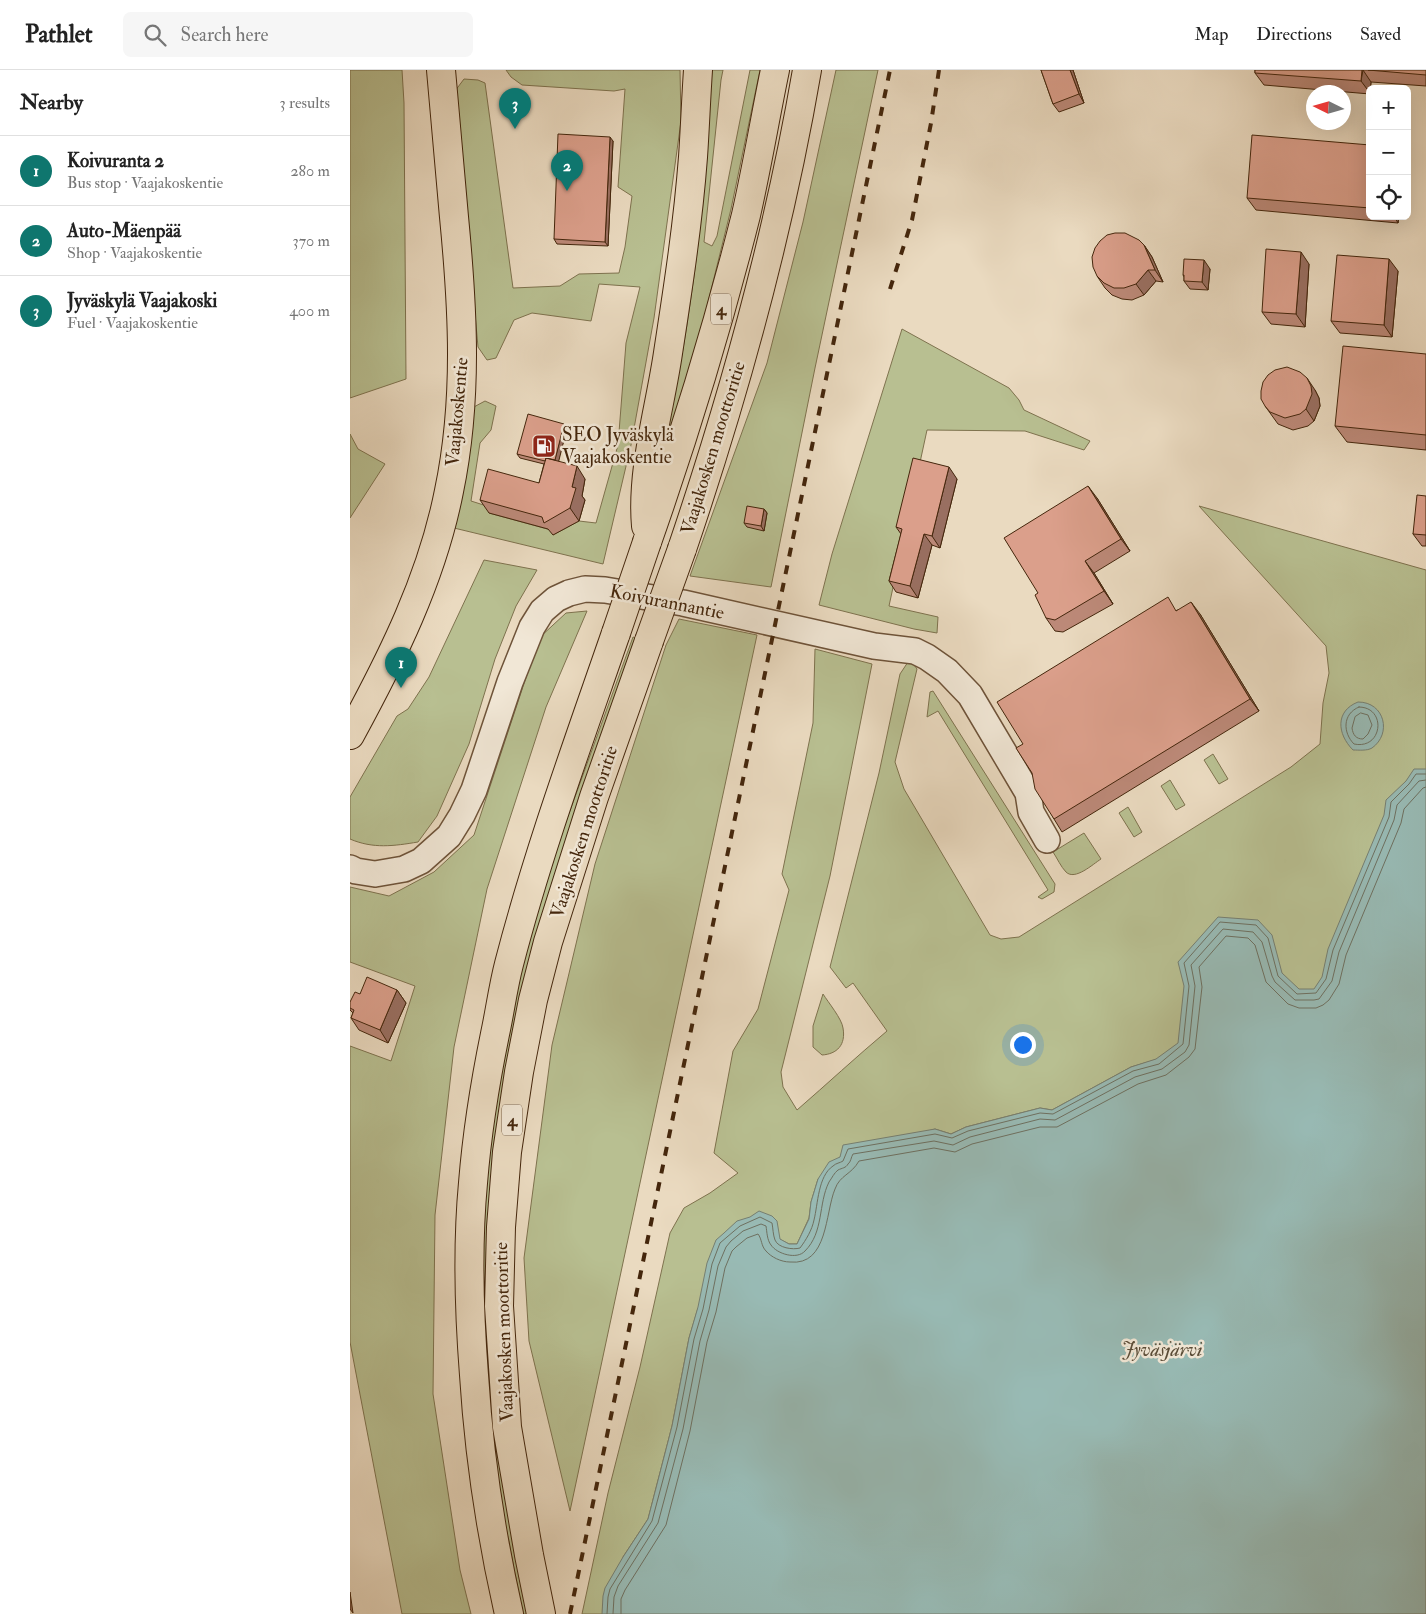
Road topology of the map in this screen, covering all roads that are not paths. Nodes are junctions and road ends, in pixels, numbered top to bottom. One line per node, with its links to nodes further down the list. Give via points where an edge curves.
1 (441, 70): 6 (main road, Vaajakoskentie, via 459,267 463,353 457,447 445,511 425,575 391,658)
2 (698, 70): 5 (main road, via 693,158 680,270 648,463 644,507)
3 (775, 70): 5 (main road, Vaajakosken moottoritie / 4, via 746,213 717,325)
4 (807, 70): 10 (main road, Vaajakosken moottoritie / 4, bridge, via 779,210 720,434 591,806 548,942 519,1072 507,1152 499,1306 507,1427)
5 (647, 542): 9 (main road, Vaajakosken moottoritie / 4, bridge, via 556,808 508,967 488,1072 473,1184 469,1309 478,1433 497,1562)
6 (350, 735)
7 (1047, 840): 8 (street, Koivurannantie, via 1031,812 1028,793 970,695 947,671 927,657 915,651 864,644 683,603 585,589 556,599 542,611 532,627 474,790 449,836 421,861 404,869 375,874)
8 (350, 868)
9 (509, 1614)
10 (541, 1614)

